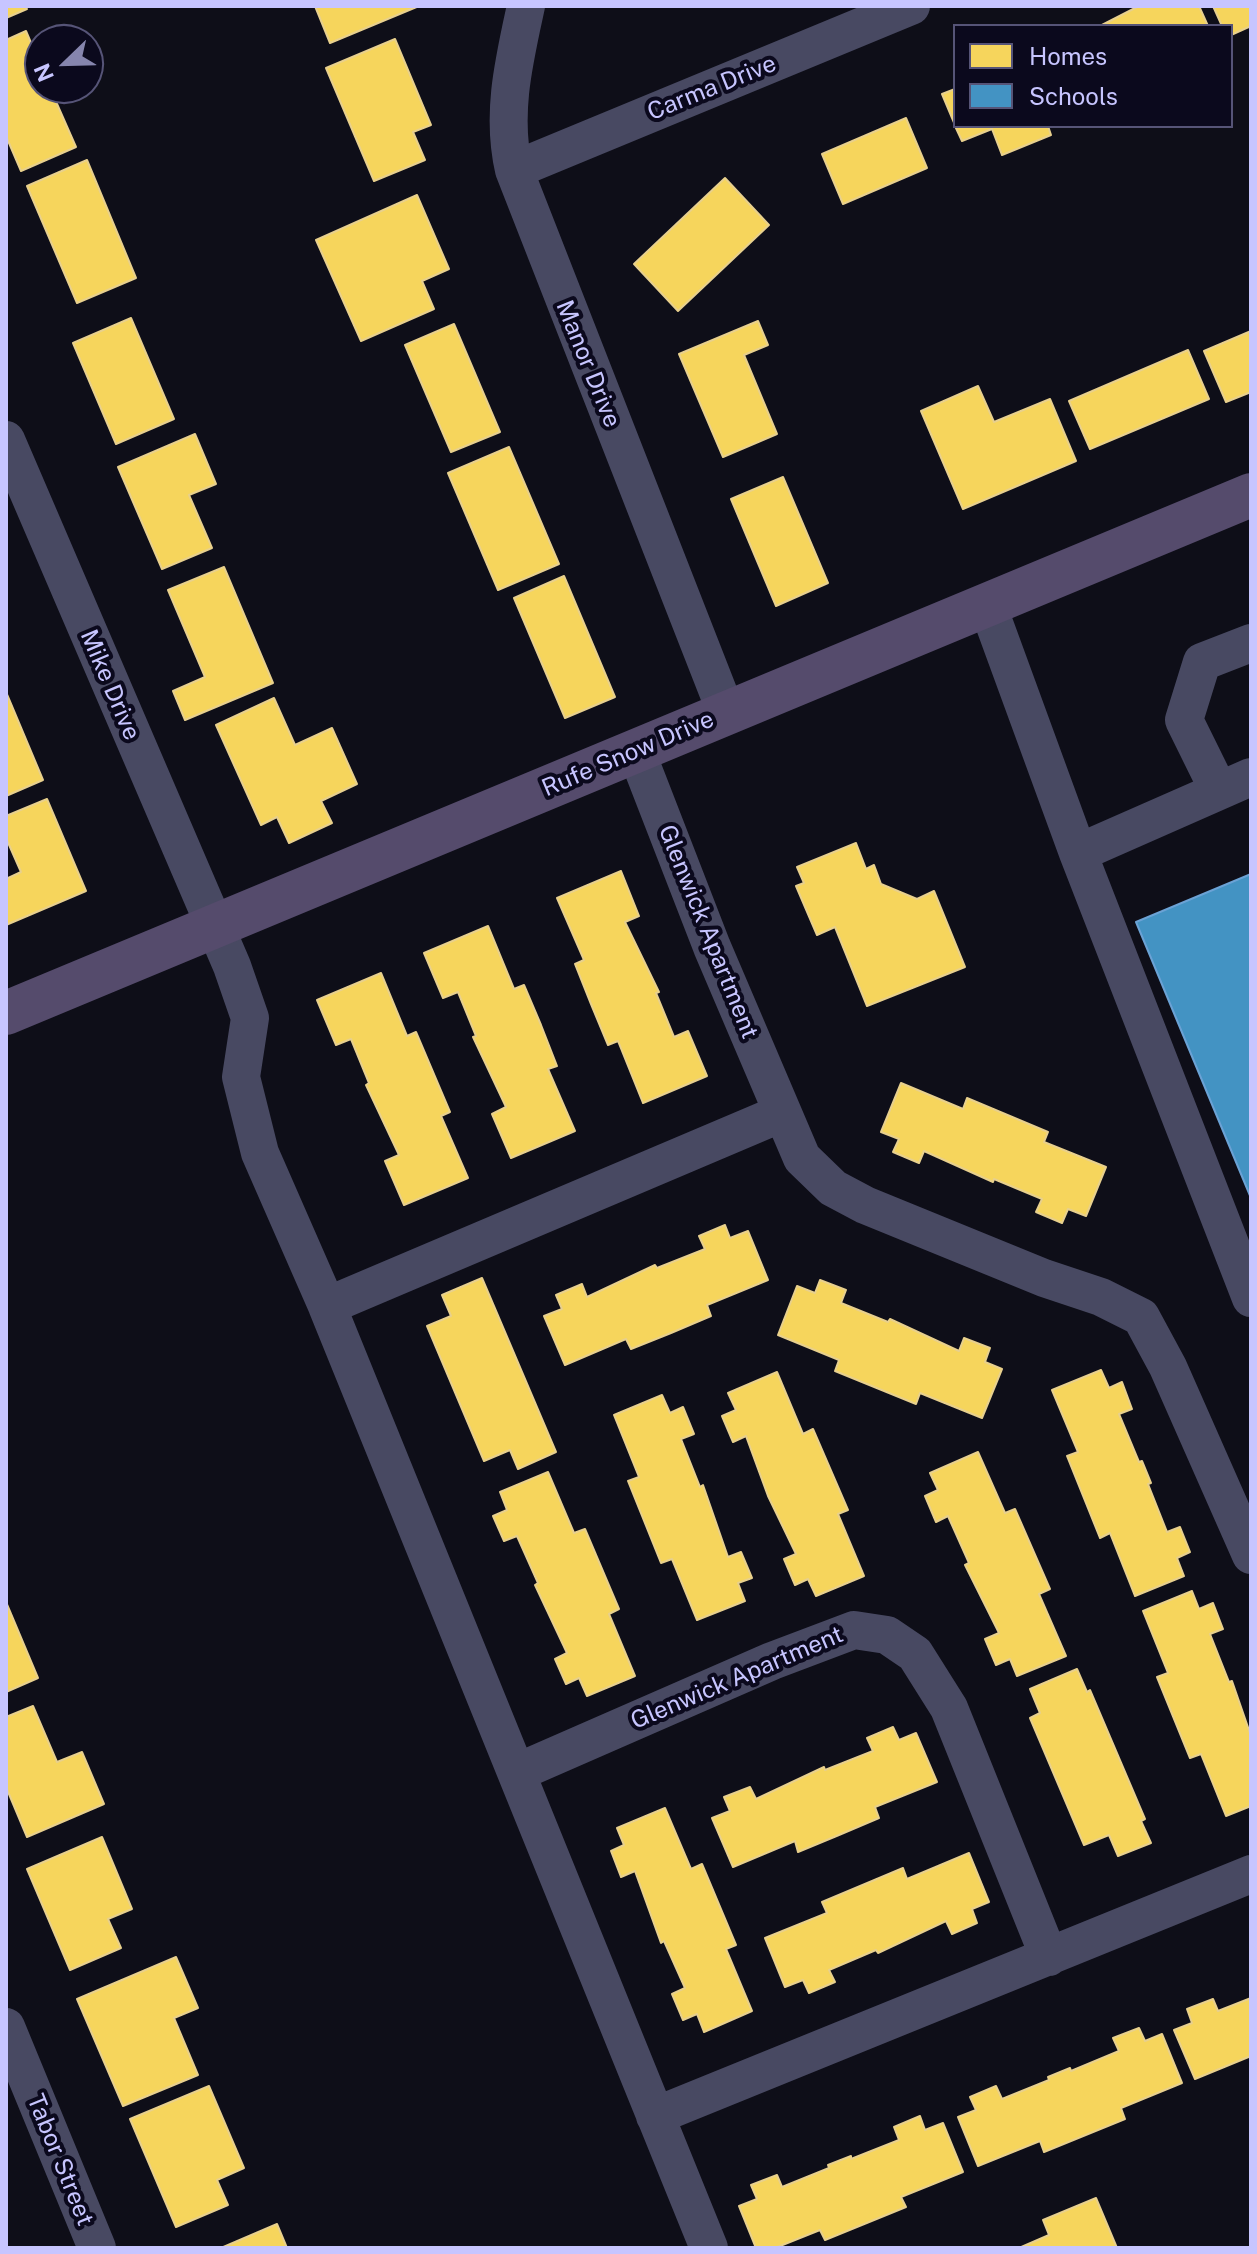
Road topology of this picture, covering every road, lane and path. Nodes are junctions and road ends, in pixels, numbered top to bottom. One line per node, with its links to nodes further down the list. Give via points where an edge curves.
1 (526, 6): 3 (street, Manor Drive, via 508,91 508,145)
2 (911, 6): 3 (street, Carma Drive)
3 (514, 170): 8 (street, Manor Drive)
4 (6, 440): 12 (street, Mike Drive)
5 (1251, 495): 6 (main road, Rufe Snow Drive)
6 (987, 604): 8 (main road, Rufe Snow Drive); 11 (street)
7 (1251, 643): 10 (street, via 1202,662 1184,720)
8 (726, 712): 9 (main road, Rufe Snow Drive)
9 (636, 751): 12 (main road, Rufe Snow Drive); 14 (street, Glenwick Apartment)
10 (1235, 784): 11 (street)
11 (1078, 853): 15 (street)
12 (214, 930): 13 (main road, Rufe Snow Drive); 16 (street, via 250,1018 241,1077 260,1153)
13 (6, 1013)
14 (782, 1113): 16 (street); 17 (street, Glenwick Apartment, via 802,1158 833,1188 1141,1317)
15 (1251, 1298)
16 (327, 1306): 18 (street)
17 (1251, 1555)
18 (518, 1772): 20 (street, Glenwick Apartment, via 854,1630 887,1635 915,1654 949,1708); 22 (street)
19 (1251, 1874): 20 (street)
20 (1049, 1957): 22 (street)
21 (6, 2027): 23 (street, Tabor Street)
22 (655, 2116): 24 (street)
23 (97, 2248)
24 (709, 2248)

